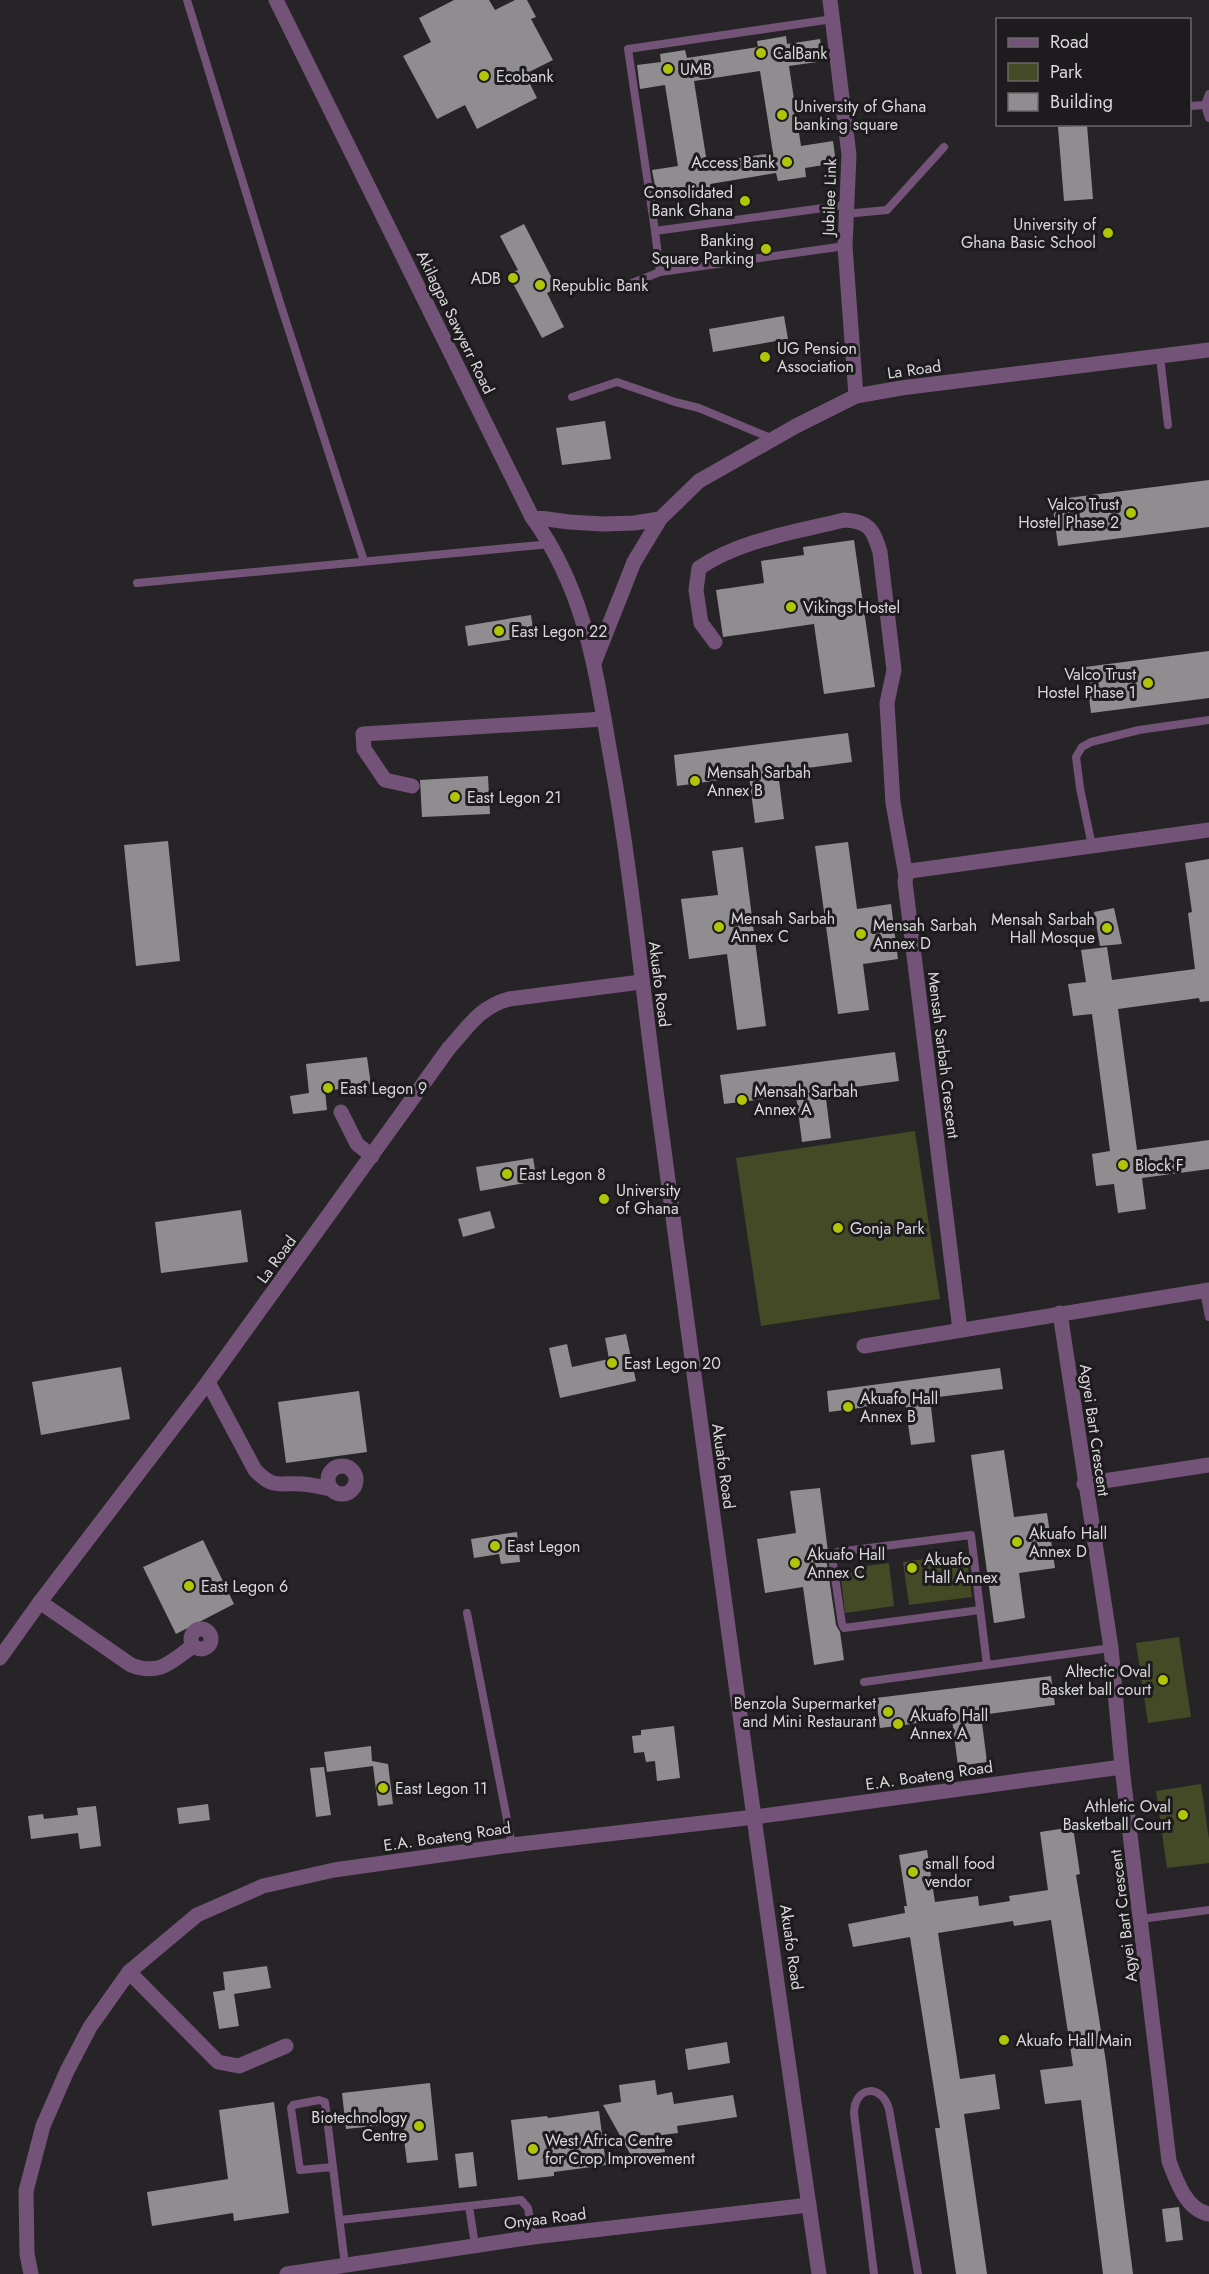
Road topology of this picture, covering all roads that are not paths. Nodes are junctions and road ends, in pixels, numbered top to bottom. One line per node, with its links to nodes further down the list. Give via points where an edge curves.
1 (187, 0): 24 (lane)
2 (276, 0): 21 (street, Akilagpa Sawyerr Road)
3 (830, 0): 4 (street, Jubilee Link)
4 (833, 19): 10 (street, Jubilee Link, via 849,155); 11 (lane, via 628,49)
5 (1209, 94): 6 (lane)
6 (1205, 105): 7 (lane); 8 (lane)
7 (1191, 106)
8 (1209, 118)
9 (944, 147): 10 (lane, via 887,210)
10 (845, 209): 11 (lane); 12 (street, Jubilee Link)
11 (655, 231): 13 (lane)
12 (845, 246): 13 (lane); 17 (street, Jubilee Link)
13 (660, 272): 14 (lane)
14 (632, 283)
15 (1209, 350): 16 (street, La Road)
16 (1160, 357): 17 (street, La Road); 19 (lane)
17 (856, 396): 20 (street, La Road)
18 (572, 397): 20 (lane, via 617,382 699,408)
19 (1168, 425)
20 (774, 439): 22 (street, La Road, via 699,481)
21 (532, 517): 22 (street, via 603,524); 23 (street, Akilagpa Sawyerr Road)
22 (660, 519): 27 (street, La Road, via 634,562)
23 (552, 544): 24 (lane); 27 (street, Akilagpa Sawyerr Road, via 568,576)
24 (364, 561): 25 (lane)
25 (137, 583)
26 (715, 642): 33 (street, Mensah Sarbah Crescent, via 701,623 696,590 699,568 715,557 844,520 856,520 874,533 880,552 894,670 887,703 894,803)
27 (594, 663): 28 (street, Akuafo Road)
28 (604, 719): 30 (street, via 363,734 364,749 385,780); 34 (street, Akuafo Road, via 623,825)
29 (1209, 720): 32 (lane, via 1139,730 1082,747 1076,756)
30 (412, 786)
31 (1209, 830): 32 (street)
32 (1092, 846): 33 (street, via 910,871)
33 (906, 876): 40 (street, Mensah Sarbah Crescent)
34 (641, 982): 36 (street, La Road, via 492,1003 449,1048); 55 (street, Akuafo Road)
35 (341, 1112): 36 (street, via 357,1144)
36 (372, 1156): 42 (street, La Road)
37 (1206, 1291): 38 (street); 39 (lane)
38 (1060, 1313): 40 (street); 44 (street, Agyei Bart Crescent)
39 (1209, 1317)
40 (960, 1330): 41 (street)
41 (864, 1346)
42 (208, 1382): 45 (street, via 255,1470 266,1481); 46 (street, La Road)
43 (1209, 1465): 44 (street)
44 (1084, 1484): 50 (street, Agyei Bart Crescent)
45 (331, 1489)
46 (40, 1602): 49 (street, via 141,1669 157,1670); 51 (street, La Road)
47 (980, 1610): 47 (lane, via 971,1535 837,1552 832,1557 844,1628); 52 (lane)
48 (468, 1613): 56 (lane)
49 (193, 1646)
50 (1111, 1648): 52 (lane); 54 (street, Agyei Bart Crescent)
51 (0, 1658)
52 (987, 1665): 53 (lane)
53 (864, 1682)
54 (1122, 1767): 55 (street, E.A. Boateng Road); 58 (street, Agyei Bart Crescent)
55 (756, 1817): 56 (street, E.A. Boateng Road); 62 (street, Akuafo Road)
56 (512, 1845): 59 (street, E.A. Boateng Road, via 334,1870 263,1886 197,1915)
57 (1209, 1910): 58 (lane)
58 (1141, 1919): 64 (street, Agyei Bart Crescent, via 1169,2161 1181,2193 1202,2213)
59 (129, 1972): 60 (street, via 218,2062 238,2066); 69 (street, E.A. Boateng Road, via 90,2027 43,2126 26,2191)
60 (286, 2046)
61 (333, 2167): 61 (lane, via 325,2102 293,2105 300,2170); 65 (lane)
62 (809, 2205): 66 (street, Onyaa Road); 71 (street, Akuafo Road)
63 (469, 2206): 65 (lane); 66 (lane, via 521,2200 528,2208); 67 (lane)
64 (1209, 2214)
65 (340, 2220): 68 (lane)
66 (533, 2237): 67 (street, Onyaa Road)
67 (474, 2245): 68 (street, Onyaa Road)
68 (345, 2265): 70 (street, Onyaa Road)
69 (31, 2274)
70 (290, 2274)
71 (819, 2274)
72 (874, 2274): 73 (lane, via 854,2113 859,2095 870,2091 886,2099 890,2109)
73 (918, 2274)

